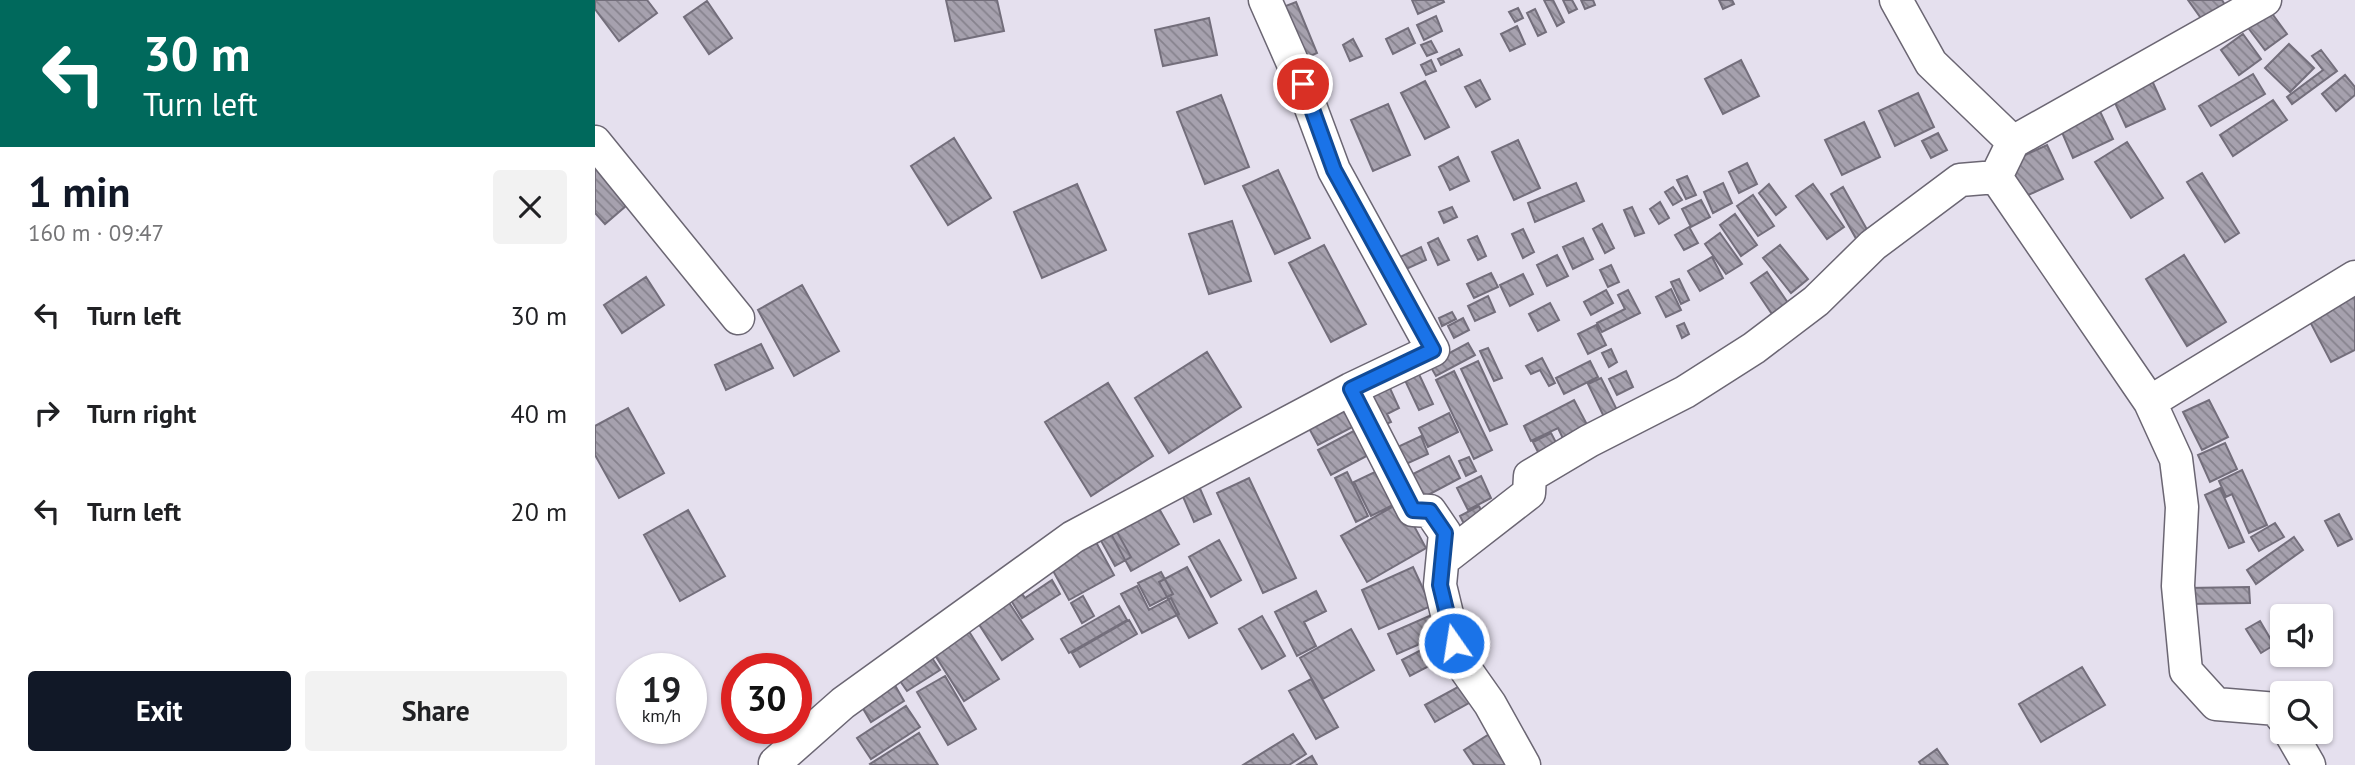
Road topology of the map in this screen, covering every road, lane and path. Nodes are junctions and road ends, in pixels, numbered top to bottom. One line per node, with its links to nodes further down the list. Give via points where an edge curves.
1 (1265, 0): 9 (street, via 1303,84 1334,170 1433,350)
2 (1896, 0): 5 (street, via 1931,63)
3 (2265, 0): 5 (street)
4 (595, 142): 8 (street)
5 (2013, 142): 6 (street)
6 (1996, 177): 10 (street); 11 (street, via 1960,180 1873,246 1817,301 1754,348 1685,392 1589,440 1530,476 1529,493)
7 (2355, 277): 10 (street)
8 (738, 318)
9 (1351, 389): 11 (street, via 1413,510 1430,511 1445,533); 14 (street, via 1073,537 843,704)
10 (2150, 402): 12 (street, via 2176,460 2182,507 2178,586 2186,671 2216,704)
11 (1444, 559): 15 (street, via 1440,585 1454,643)
12 (2270, 708)
13 (2297, 744): 16 (street)
14 (774, 764)
15 (1524, 765)
16 (2309, 765)

